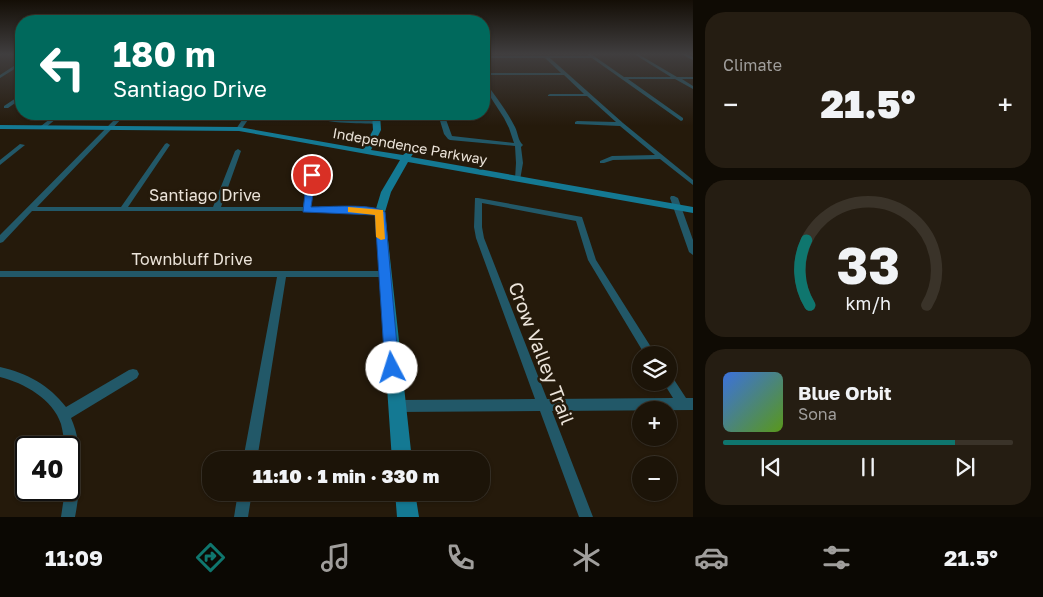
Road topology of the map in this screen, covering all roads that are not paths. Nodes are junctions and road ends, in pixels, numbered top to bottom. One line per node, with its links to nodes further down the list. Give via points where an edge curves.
1 (570, 78): 7 (street)
2 (623, 78): 10 (street)
3 (676, 78): 4 (street)
4 (693, 88)
5 (490, 93): 25 (street)
6 (550, 96): 7 (street)
7 (589, 96): 20 (street)
8 (15, 101): 9 (street)
9 (6, 107)
10 (681, 119)
11 (51, 120): 21 (street)
12 (117, 120): 22 (street)
13 (246, 120): 24 (street)
14 (330, 120): 15 (street)
15 (350, 120)
16 (376, 120): 28 (main road, via 377,130)
17 (443, 120): 25 (street, via 450,138)
18 (0, 122): 21 (main road, Independence Parkway)
19 (577, 123): 20 (street)
20 (621, 124): 31 (street)
21 (45, 125): 22 (main road, Independence Parkway); 23 (main road, Independence Parkway)
22 (112, 125): 24 (main road, Independence Parkway); 39 (street)
23 (0, 127)
24 (242, 127): 28 (main road, Independence Parkway)
25 (520, 144): 35 (street)
26 (22, 145): 33 (street)
27 (167, 145): 40 (street)
28 (368, 148): 30 (main road, Independence Parkway)
29 (238, 150): 41 (street)
30 (407, 155): 35 (main road, Independence Parkway); 44 (main road, via 386,192)
31 (663, 157): 32 (street, via 612,158); 36 (street)
32 (602, 162)
33 (0, 163)
34 (313, 164): 42 (street)
35 (518, 175): 37 (main road, Independence Parkway)
36 (693, 183)
37 (675, 202): 38 (main road, Independence Parkway); 43 (main road, Independence Parkway); 46 (street)
38 (693, 202)
39 (30, 209): 40 (street, Santiago Drive); 45 (street)
40 (123, 209): 41 (street, Santiago Drive)
41 (216, 209): 42 (street, Santiago Drive)
42 (306, 210): 44 (street, Santiago Drive)
43 (693, 210)
44 (380, 212): 49 (main road)
45 (0, 239)
46 (693, 252)
47 (0, 274): 48 (street, Townbluff Drive)
48 (282, 274): 49 (street, Townbluff Drive); 58 (street)
49 (384, 274): 56 (main road)
50 (645, 346): 54 (street, Crow Valley Trail, via 592,260 579,219 478,200 480,238)
51 (0, 372): 57 (street, via 14,375 39,388)
52 (133, 374): 57 (street)
53 (677, 391): 55 (street)
54 (542, 404): 55 (street); 56 (street); 65 (street, Crow Valley Trail)
55 (688, 404)
56 (396, 406): 59 (main road)
57 (64, 415): 62 (street, via 74,468)
58 (252, 451)
59 (401, 451)
60 (244, 501): 63 (street)
61 (407, 501): 64 (main road)
62 (68, 517)
63 (241, 517)
64 (408, 517)
65 (586, 517)

